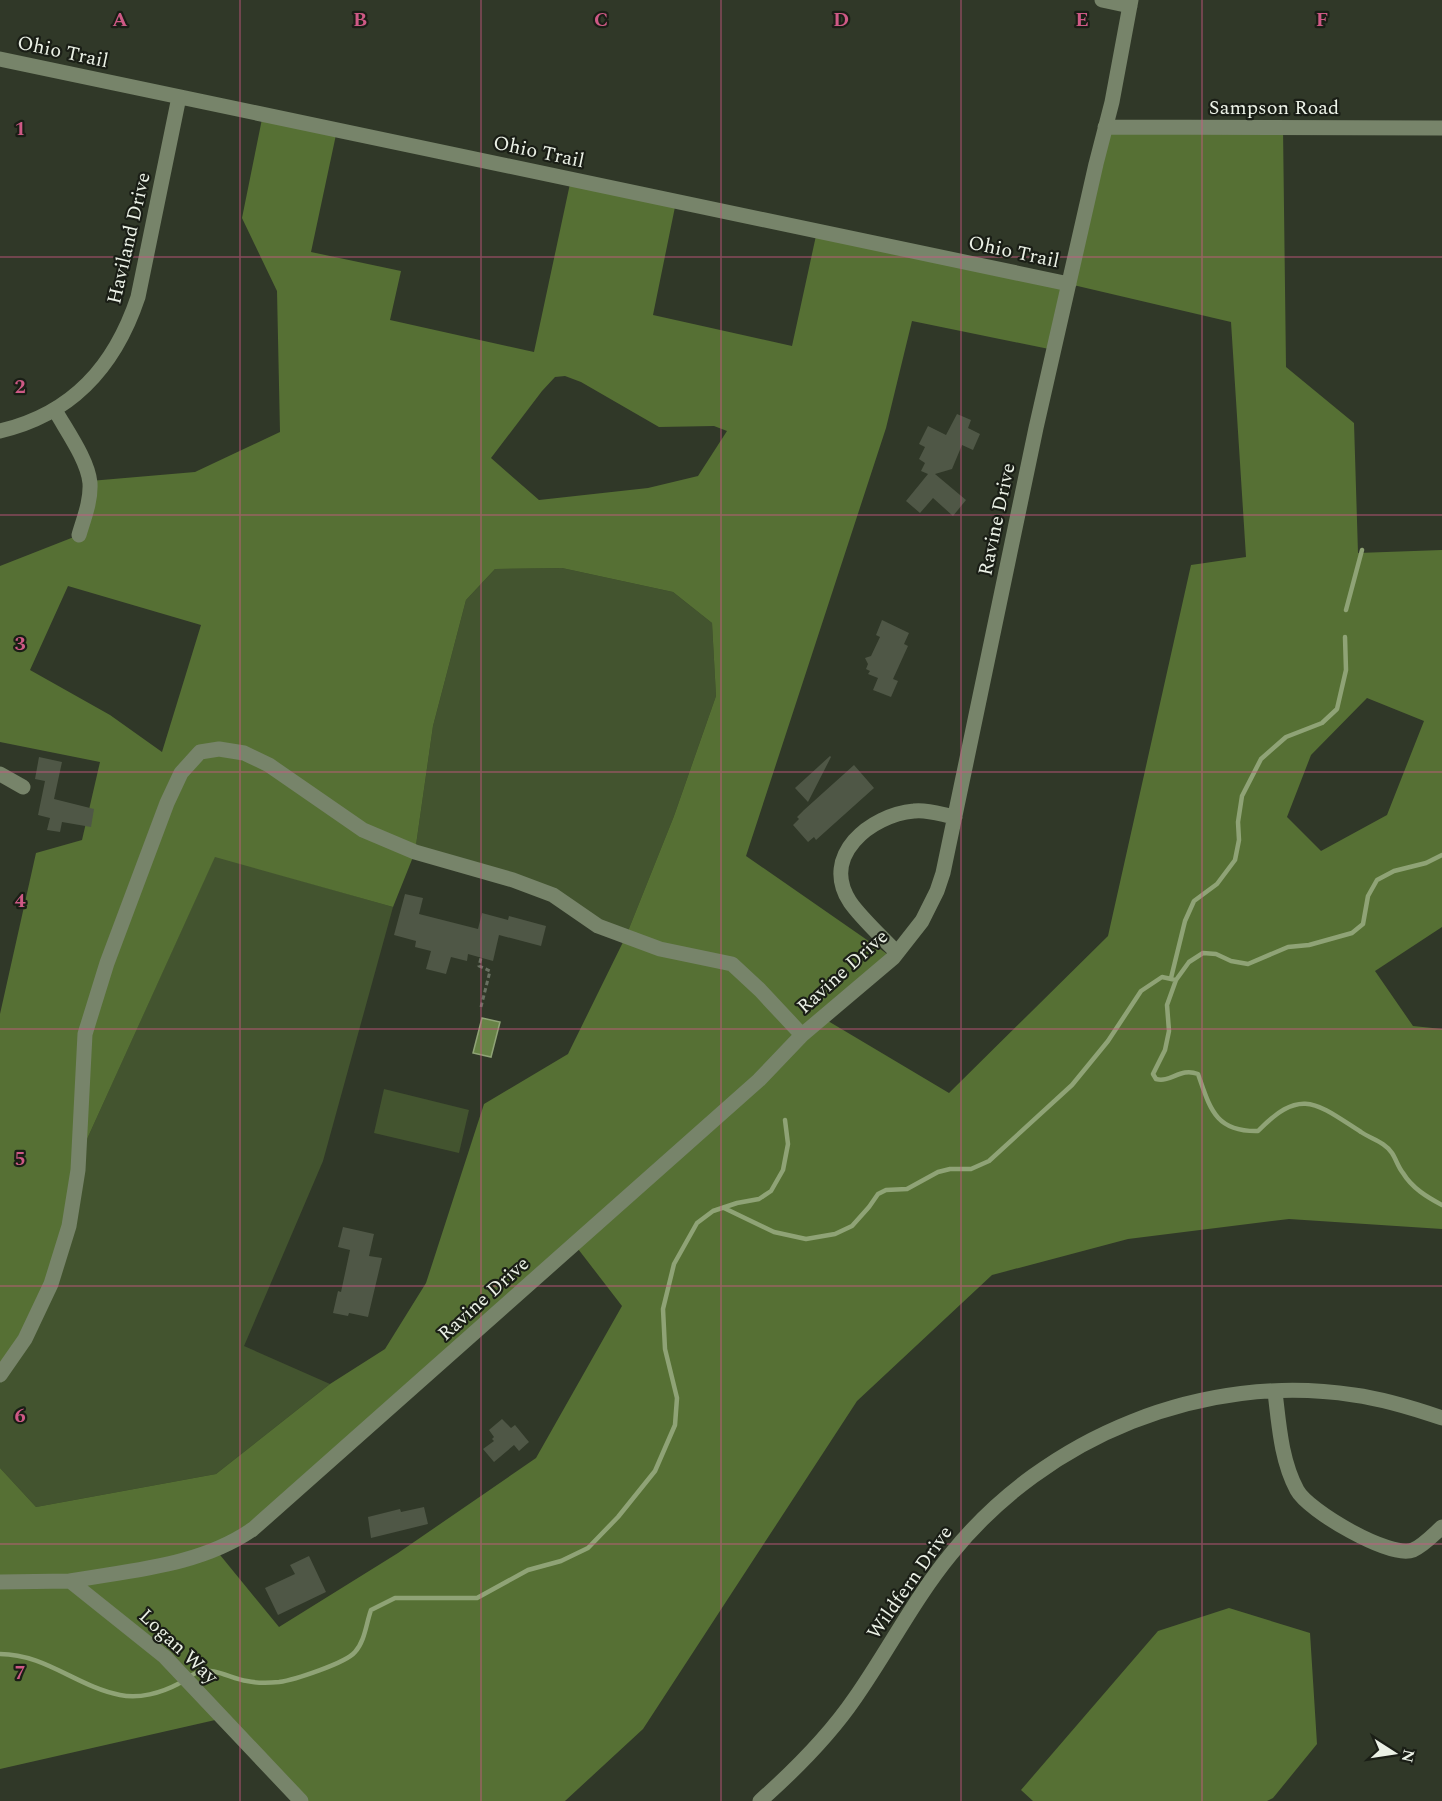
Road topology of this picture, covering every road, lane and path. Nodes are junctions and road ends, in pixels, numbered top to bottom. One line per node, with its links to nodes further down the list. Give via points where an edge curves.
1 (1102, 0): 2 (street)
2 (1130, 3): 5 (street, Ravine Drive)
3 (0, 59): 4 (street, Ohio Trail)
4 (179, 97): 7 (street, Ohio Trail); 8 (street, Haviland Drive, via 154,228 129,326 101,370)
5 (1106, 128): 6 (street, Sampson Road); 7 (street, Ravine Drive)
6 (1442, 128)
7 (1069, 284): 13 (street, Ravine Drive)
8 (55, 410): 9 (street, Haviland Drive); 10 (street, via 79,451 90,481)
9 (0, 431)
10 (79, 535)
11 (0, 774): 12 (street, via 23,787)
12 (0, 781)
13 (955, 817): 14 (street, Ravine Drive, via 937,891 922,921); 14 (street, via 915,810 894,815 866,829 845,850 839,869 849,901)
14 (897, 953): 17 (street, Ravine Drive)
15 (482, 958): 16 (path, via 479,966 490,971)
16 (481, 1007)
17 (802, 1035): 18 (street, via 732,964 660,949 598,926 553,895 414,852 363,830 269,765 244,753 219,749 201,752 182,773 167,803 107,963 86,1034 78,1170 69,1226 51,1284 25,1339); 22 (street, Ravine Drive, via 759,1080 253,1529 202,1555)
18 (0, 1375)
19 (1275, 1392): 20 (street, Wildfern Drive, via 1354,1395); 21 (street, via 1284,1459 1306,1503 1337,1524 1395,1551 1412,1551); 25 (street, Wildfern Drive, via 1200,1400 1147,1415 1099,1436 1030,1478 996,1506 950,1555 855,1699 814,1748)
20 (1442, 1418)
21 (1442, 1527)
22 (70, 1581): 23 (street); 24 (street, Logan Way, via 165,1657)
23 (0, 1582)
24 (301, 1801)
25 (760, 1801)

